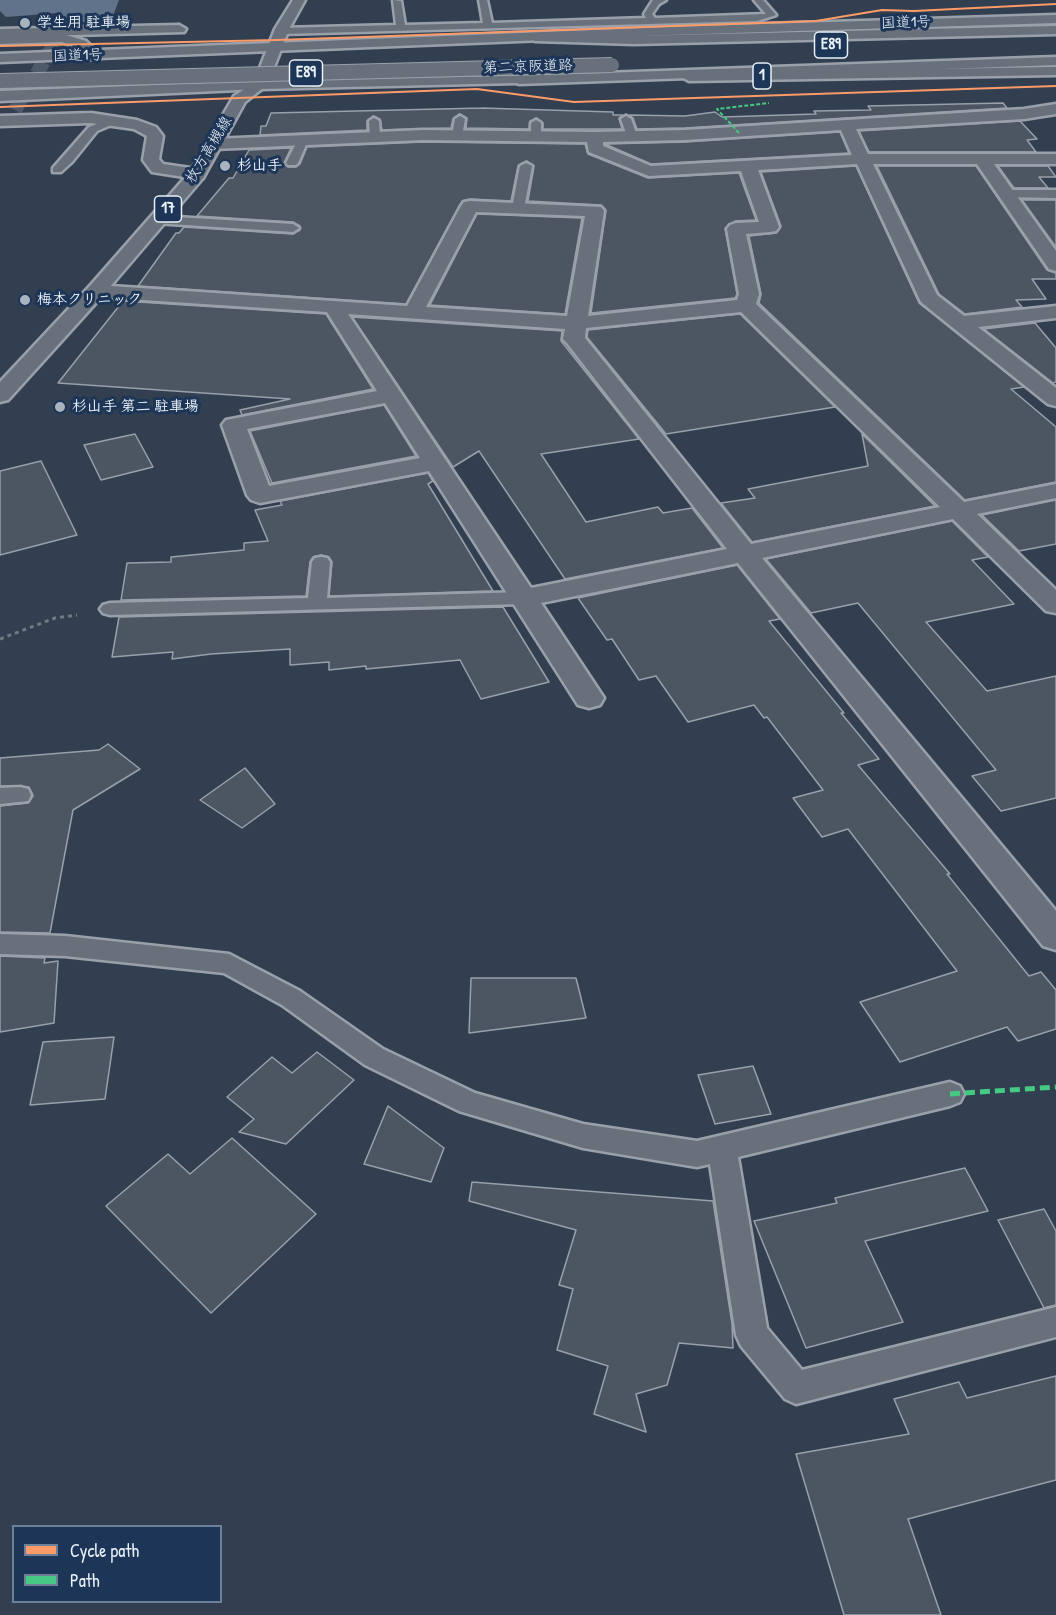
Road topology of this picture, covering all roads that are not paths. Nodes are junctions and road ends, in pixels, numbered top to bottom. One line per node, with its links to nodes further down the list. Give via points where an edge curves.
1 (299, 0): 17 (main road)
2 (483, 0): 10 (lane)
3 (662, 0): 8 (lane, via 648,14)
4 (758, 0): 8 (lane, via 772,15)
5 (397, 1): 11 (lane)
6 (572, 12): 9 (lane)
7 (1056, 19): 15 (main road, 国道1号)
8 (652, 21): 9 (lane)
9 (575, 23): 10 (lane)
10 (488, 25): 11 (lane)
11 (401, 27): 17 (lane)
12 (179, 29): 14 (main road)
13 (1056, 30): 15 (main road, via 634,40)
14 (0, 33)
15 (535, 37): 17 (main road, 国道1号)
16 (1056, 38): 22 (main road, 第二京阪道路 / E89)
17 (278, 39): 20 (main road, 国道1号); 28 (main road)
18 (0, 40): 20 (main road, via 63,38 81,44)
19 (1056, 51): 22 (main road, 第二京阪道路 / E89)
20 (94, 56): 21 (main road, 国道1号)
21 (0, 58)
22 (609, 58): 24 (main road, 第二京阪道路 / E89); 27 (main road, 第二京阪道路 / E89, bridge)
23 (1056, 62): 26 (main road)
24 (0, 67)
25 (1056, 71): 26 (main road, 1)
26 (519, 80): 28 (main road, 1)
27 (0, 81)
28 (260, 85): 29 (main road, 1); 43 (main road, 枚方高槻線 / 17, via 239,99)
29 (0, 98)
30 (1056, 109): 31 (main road)
31 (1030, 113): 36 (main road); 37 (main road)
32 (8, 117): 35 (main road)
33 (460, 119): 38 (lane)
34 (626, 119): 39 (lane)
35 (114, 120): 51 (lane, via 93,129); 52 (main road, via 150,130 155,136 151,160 158,168)
36 (1056, 120)
37 (846, 124): 39 (main road); 44 (main road)
38 (457, 136): 40 (main road, via 536,130); 41 (main road, via 374,129)
39 (632, 136): 40 (main road)
40 (595, 137): 50 (main road, via 595,149 649,171)
41 (303, 140): 43 (main road); 48 (lane)
42 (1021, 142): 46 (main road)
43 (214, 144): 52 (main road, 枚方高槻線 / 17)
44 (863, 159): 45 (main road); 50 (main road); 65 (main road, via 928,298)
45 (982, 159): 46 (main road); 53 (main road)
46 (1036, 159): 47 (main road)
47 (1056, 159)
48 (292, 163)
49 (526, 166): 55 (lane)
50 (748, 166): 60 (main road, via 770,227 736,229 749,294)
51 (57, 170)
52 (197, 174): 56 (main road, 枚方高槻線 / 17)
53 (1006, 194): 54 (lane); 58 (main road)
54 (1056, 194)
55 (518, 208): 63 (main road, via 470,206); 64 (main road, via 595,212)
56 (159, 220): 57 (lane); 59 (main road, 枚方高槻線 / 17)
57 (293, 228)
58 (1056, 265)
59 (96, 291): 61 (main road); 66 (main road, 枚方高槻線 / 17)
60 (746, 305): 64 (main road); 71 (main road)
61 (334, 308): 63 (main road); 67 (main road)
62 (1056, 312): 65 (main road)
63 (413, 313): 64 (main road)
64 (576, 323): 72 (main road, via 574,339)
65 (960, 323): 68 (main road)
66 (0, 395)
67 (391, 395): 69 (main road); 69 (main road, via 234,425 260,495)
68 (1056, 399)
69 (435, 463): 74 (main road)
70 (1056, 491): 71 (main road)
71 (958, 511): 72 (main road); 76 (main road)
72 (745, 554): 74 (main road); 79 (main road)
73 (321, 562): 75 (lane)
74 (523, 598): 75 (lane); 78 (main road)
75 (317, 602): 77 (lane)
76 (1056, 605)
77 (110, 609)
78 (589, 698)
79 (1056, 936)
80 (0, 944): 82 (lane, via 65,946 229,964 291,998 374,1057 469,1103 583,1136 697,1154)
81 (950, 1094): 82 (lane)
82 (722, 1148): 83 (lane, via 752,1335 796,1388)
83 (1056, 1322)

